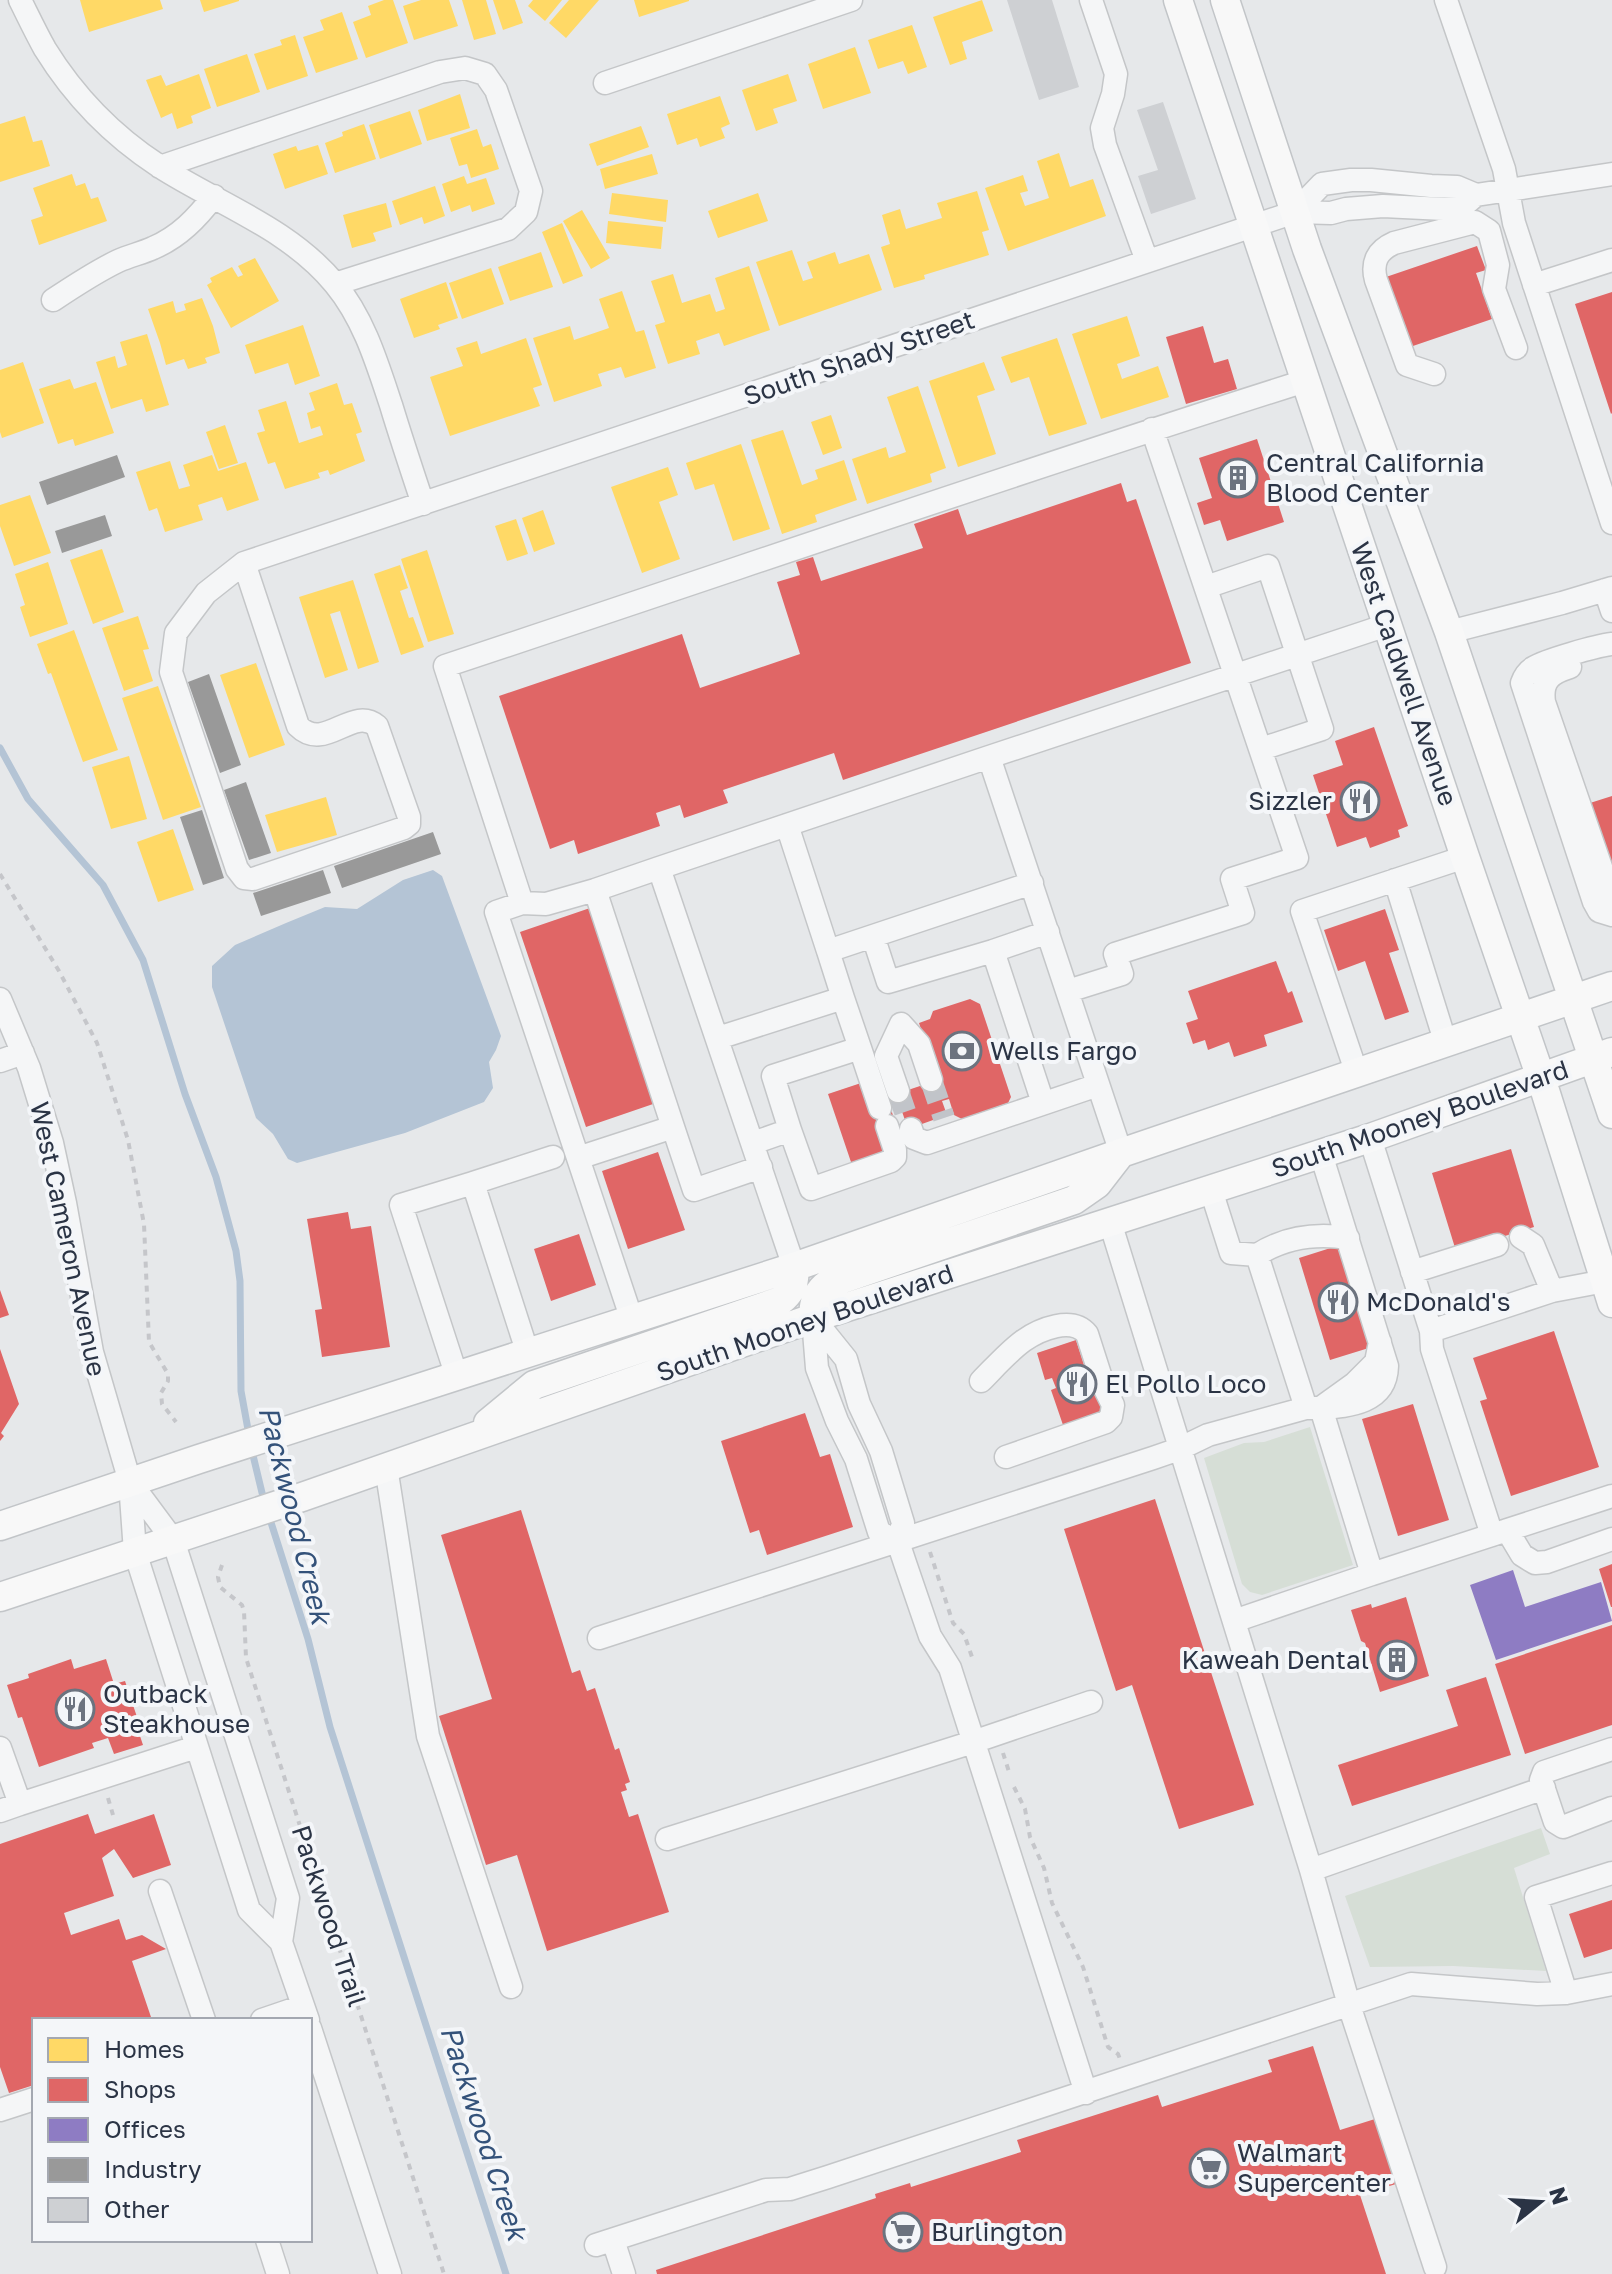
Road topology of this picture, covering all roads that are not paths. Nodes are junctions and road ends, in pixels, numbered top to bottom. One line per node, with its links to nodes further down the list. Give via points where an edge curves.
1 (20, 0): 8 (street, via 74,90 117,136)
2 (851, 0): 7 (street)
3 (1091, 0): 15 (street, via 1116,74 1102,128 1105,145)
4 (1178, 0): 13 (main road, West Caldwell Avenue)
5 (1225, 0): 12 (main road, West Caldwell Avenue)
6 (1446, 0): 10 (street)
7 (605, 83)
8 (160, 167): 11 (street); 16 (street, via 440,72 465,68 485,74 496,90 531,191 526,212 508,229)
9 (1612, 174): 10 (street, South Shady Street)
10 (1508, 192): 12 (street, South Shady Street, via 1476,195 1462,207 1444,209 1383,206); 17 (street)
11 (214, 196): 16 (street, via 303,251); 18 (street, via 179,234 123,258)
12 (1295, 212): 13 (street, South Shady Street); 29 (main road, West Caldwell Avenue)
13 (1252, 225): 15 (street, South Shady Street); 21 (main road, West Caldwell Avenue)
14 (1612, 260): 17 (street)
15 (1147, 261): 23 (street, South Shady Street)
16 (335, 284): 23 (street, via 372,348)
17 (1534, 285): 24 (street)
18 (53, 300)
19 (1516, 348): 20 (street, via 1494,289 1498,265 1489,231 1475,222 1394,243 1376,258 1376,280 1407,365)
20 (1434, 374)
21 (1305, 381): 22 (street); 28 (main road, West Caldwell Avenue)
22 (1152, 429): 26 (street); 42 (street, via 445,666)
23 (423, 504): 25 (street, South Shady Street)
24 (1612, 523)
25 (244, 563): 25 (street, via 206,593 176,633 172,679 237,869 253,879 404,828 409,817 371,720 318,736 298,726)
26 (1206, 587): 31 (street, via 1268,566); 32 (street)
27 (1610, 596): 29 (street)
28 (1387, 625): 31 (street); 36 (main road, West Caldwell Avenue)
29 (1449, 632): 52 (main road, West Caldwell Avenue)
30 (1612, 647): 41 (street, via 1604,655 1555,671 1542,691); 43 (street, via 1600,645 1534,667 1522,683 1594,902 1599,911)
31 (1297, 654): 32 (street); 33 (street, via 1322,729)
32 (1235, 674): 33 (street); 34 (street)
33 (1261, 749): 49 (street, via 1297,858 1232,879 1243,913 1115,954 1122,974)
34 (989, 757): 35 (street); 39 (street)
35 (787, 825): 37 (street); 46 (street)
36 (1465, 857): 38 (street); 53 (main road, West Caldwell Avenue)
37 (659, 868): 40 (street); 54 (street)
38 (1395, 880): 55 (street); 60 (street, via 1302,911)
39 (1032, 883): 44 (street); 45 (street)
40 (595, 890): 42 (street, via 546,904); 66 (street)
41 (1612, 899)
42 (522, 903): 74 (street, via 496,912)
43 (1612, 915)
44 (1048, 932): 47 (street); 49 (street)
45 (873, 936): 46 (street); 47 (street, via 888,982)
46 (828, 951): 50 (street)
47 (993, 951): 64 (street)
48 (1612, 986): 52 (main road)
49 (1068, 991): 63 (street)
50 (843, 998): 54 (street); 56 (street)
51 (0, 999): 57 (street, West Cameron Avenue)
52 (1572, 1000): 53 (main road); 58 (main road, West Caldwell Avenue)
53 (1520, 1018): 55 (main road); 61 (main road, West Caldwell Avenue)
54 (718, 1038): 70 (street)
55 (1446, 1044): 60 (main road)
56 (860, 1048): 67 (street, via 773,1076); 67 (street, via 895,1157 811,1189)
57 (23, 1053): 59 (street); 98 (street, West Cameron Avenue, via 52,1143 83,1313)
58 (1603, 1056): 61 (main road, South Mooney Boulevard); 65 (main road, West Caldwell Avenue)
59 (0, 1061)
60 (1357, 1074): 71 (main road)
61 (1541, 1078): 69 (main road, South Mooney Boulevard); 86 (main road, West Caldwell Avenue)
62 (914, 1085): 62 (street, via 919,1044 901,1024 886,1056)
63 (1098, 1085): 64 (street); 71 (street)
64 (1043, 1103): 68 (street)
65 (1612, 1114)
66 (673, 1127): 74 (street); 75 (street, via 694,1190)
67 (790, 1130): 70 (street)
68 (932, 1130)
69 (1370, 1138): 72 (main road, South Mooney Boulevard); 84 (street)
70 (753, 1143): 75 (street)
71 (1121, 1153): 83 (main road); 87 (main road, via 1097,1184 1074,1200 828,1284 815,1299)
72 (1321, 1154): 77 (main road, South Mooney Boulevard); 80 (street)
73 (553, 1157): 76 (street)
74 (578, 1158): 88 (street)
75 (761, 1167): 83 (street)
76 (473, 1183): 90 (street); 91 (street, via 401,1205)
77 (1211, 1190): 78 (main road, South Mooney Boulevard); 82 (street, via 1231,1253)
78 (1110, 1222): 87 (main road, South Mooney Boulevard); 95 (street)
79 (1521, 1237): 85 (street, via 1533,1245)
80 (1348, 1238): 82 (street, via 1305,1236); 93 (street, via 1387,1377 1369,1399)
81 (1497, 1245): 84 (street)
82 (1257, 1255): 93 (street)
83 (794, 1267): 88 (main road); 94 (main road, via 791,1290 780,1301 534,1385)
84 (1412, 1272): 89 (street)
85 (1552, 1291): 86 (street); 89 (street)
86 (1609, 1292)
87 (813, 1318): 94 (main road, South Mooney Boulevard); 104 (street, via 846,1359 881,1451 903,1523)
88 (632, 1320): 90 (main road)
89 (1431, 1331): 101 (street, via 1432,1349)
90 (528, 1354): 91 (main road)
91 (457, 1377): 98 (main road)
92 (981, 1381): 96 (street, via 1024,1341 1074,1324 1087,1334 1113,1405 1106,1422)
93 (1313, 1408): 95 (street, via 1219,1431); 106 (street)
94 (472, 1437): 97 (main road, South Mooney Boulevard)
95 (1179, 1449): 104 (street); 108 (street)
96 (1006, 1457)
97 (386, 1467): 103 (main road, South Mooney Boulevard); 124 (street, via 428,1736)
98 (130, 1482): 100 (main road); 103 (street, West Cameron Avenue); 105 (street, West Cameron Avenue)
99 (1612, 1496): 101 (street)
100 (0, 1526)
101 (1500, 1532): 102 (street, via 1535,1563); 106 (street)
102 (1612, 1539)
103 (173, 1540): 105 (main road, South Mooney Boulevard); 122 (street, West Cameron Avenue, via 288,1898)
104 (898, 1542): 109 (street); 111 (street, via 930,1636 950,1668)
105 (135, 1552): 107 (main road, South Mooney Boulevard); 112 (street, West Cameron Avenue)
106 (1372, 1574): 108 (street)
107 (0, 1597)
108 (1234, 1621): 119 (street)
109 (599, 1638)
110 (1091, 1702): 111 (street)
111 (973, 1742): 118 (street); 130 (street)
112 (196, 1747): 116 (street); 122 (street, West Cameron Avenue, via 249,1910)
113 (0, 1748): 116 (street)
114 (1612, 1749): 115 (street, via 1544,1772)
115 (1544, 1788): 117 (street, via 1555,1822 1563,1827); 119 (street)
116 (10, 1808)
117 (1612, 1808)
118 (667, 1839)
119 (1311, 1870): 126 (street)
120 (1612, 1873): 125 (street, via 1536,1897)
121 (160, 1891): 127 (street)
122 (281, 1942): 128 (street, West Cameron Avenue)
123 (1612, 1984): 125 (street)
124 (511, 1987)
125 (1566, 1993): 126 (street, via 1411,1984)
126 (1349, 2005): 130 (street); 134 (street)
127 (203, 2018)
128 (307, 2018)
129 (312, 2033): 136 (street, West Cameron Avenue)
130 (1086, 2093): 137 (street, via 605,2243)
131 (32, 2100): 132 (street)
132 (0, 2110)
133 (268, 2242): 135 (street)
134 (1435, 2267)
135 (278, 2274)
136 (390, 2274)
137 (624, 2274)

